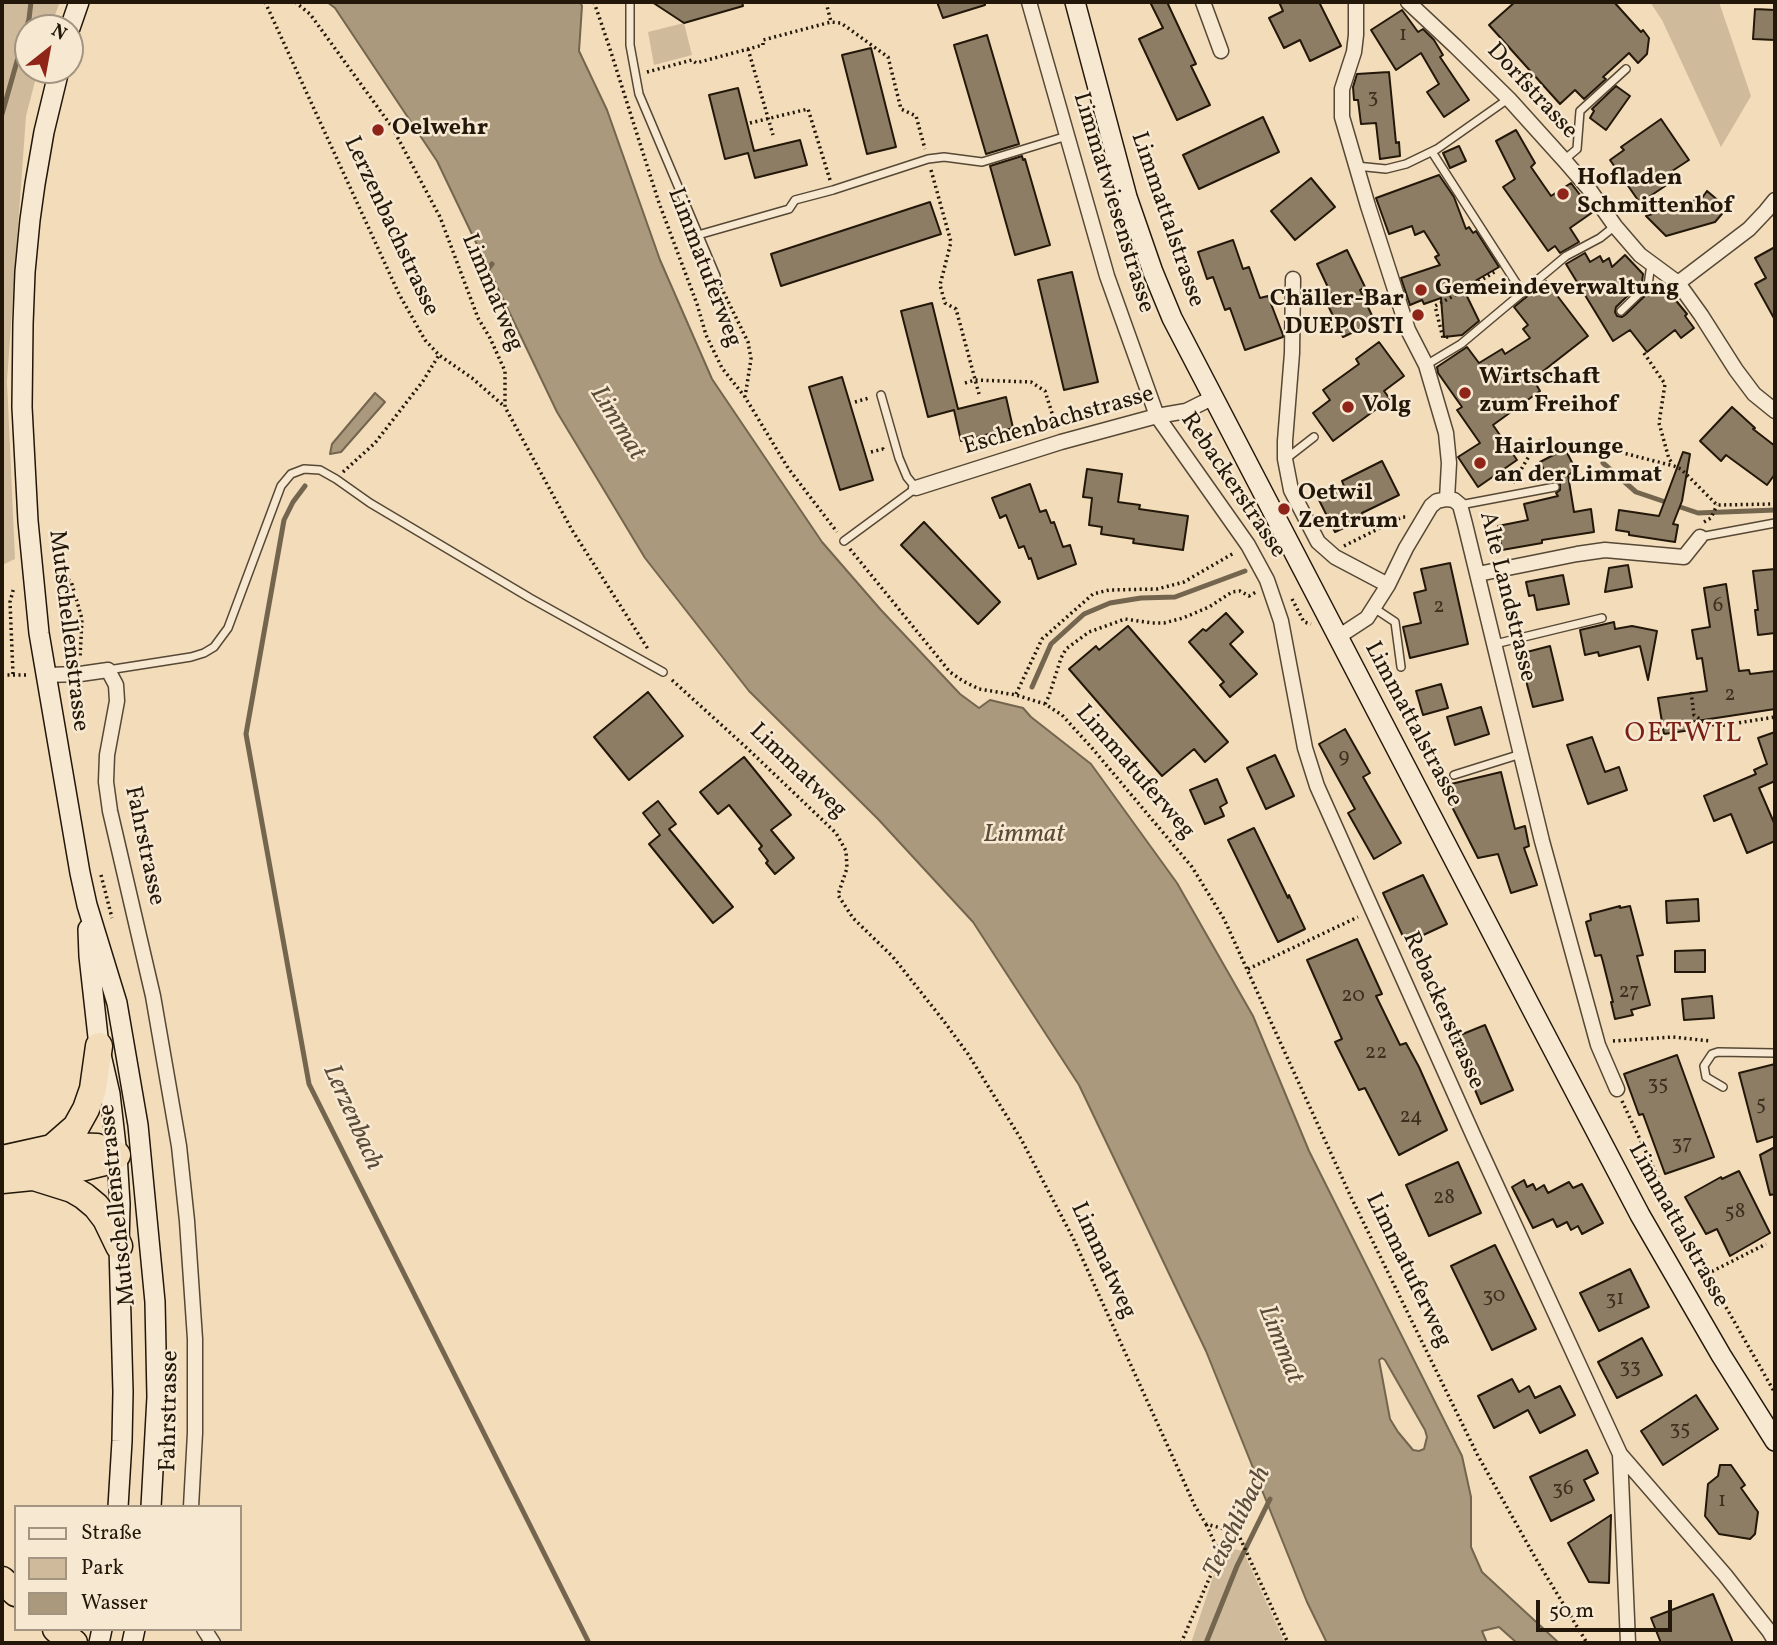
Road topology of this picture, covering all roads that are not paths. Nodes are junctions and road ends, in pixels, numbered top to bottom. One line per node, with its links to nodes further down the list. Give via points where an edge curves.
1 (630, 2): 17 (lane, via 630,45 639,94)
2 (1029, 2): 11 (street, Limmatwiesenstrasse)
3 (1075, 2): 26 (main road, Limmattalstrasse, via 1137,229 1172,318)
4 (1203, 2): 7 (street)
5 (1356, 2): 14 (street, Alte Landstrasse, via 1355,43 1342,89 1342,117)
6 (1408, 2): 10 (street, Dorfstrasse)
7 (1221, 51)
8 (1626, 69): 13 (lane, via 1580,111 1577,149)
9 (56, 84): 46 (main road, Mutschellenstrasse, via 30,220 23,324 28,521)
10 (1509, 99): 12 (lane); 13 (street, Dorfstrasse)
11 (1067, 136): 17 (lane, via 982,162 928,159 795,200 789,209); 28 (street, Limmatwiesenstrasse, via 1107,276)
12 (1432, 152): 14 (lane, via 1386,169); 22 (lane)
13 (1564, 160): 16 (street, Dorfstrasse)
14 (1356, 166): 24 (street, Alte Landstrasse, via 1408,330)
15 (1775, 200): 21 (street, via 1749,229)
16 (1615, 226): 18 (street, Dorfstrasse); 22 (lane, via 1566,256)
17 (698, 234): 19 (lane)
18 (1653, 264): 21 (street, Dorfstrasse); 23 (lane, via 1648,285)
19 (716, 276)
20 (1293, 279): 30 (street)
21 (1678, 283): 27 (street, Dorfstrasse, via 1754,394)
22 (1522, 292): 24 (lane, via 1461,344)
23 (1620, 311)
24 (1426, 365): 33 (street, Alte Landstrasse, via 1446,433)
25 (881, 395): 32 (lane, via 898,458)
26 (1214, 397): 28 (street, Eschenbachstrasse, via 1186,411); 41 (main road, Limmattalstrasse)
27 (1775, 411)
28 (1157, 416): 32 (street, Eschenbachstrasse); 63 (street, Rebackerstrasse, via 1248,545 1267,580 1281,621 1305,748 1317,786)
29 (1314, 437): 30 (lane)
30 (1285, 459): 38 (street, via 1292,490 1318,542 1335,557)
31 (1555, 487): 33 (lane)
32 (916, 488): 36 (lane)
33 (1453, 502): 37 (street, Alte Landstrasse); 38 (street, via 1437,501 1431,506)
34 (1775, 523): 35 (lane)
35 (1700, 537): 37 (street, via 1684,557 1605,550)
36 (844, 541)
37 (1478, 574): 42 (street, Alte Landstrasse)
38 (1388, 585): 39 (street)
39 (1374, 608): 41 (street); 43 (lane, via 1395,622)
40 (1602, 618): 42 (lane)
41 (1338, 637): 62 (main road, Limmattalstrasse, via 1640,1214)
42 (1494, 644): 47 (street, Alte Landstrasse)
43 (1401, 667)
44 (108, 670): 45 (lane, via 191,657 214,647 228,628 281,486 291,474 304,469 320,470 336,479); 46 (street); 66 (street, Fahrstrasse, via 116,685 117,701 107,755 110,811 153,996 186,1208 195,1339)
45 (663, 672)
46 (46, 675): 49 (main road, Mutschellenstrasse)
47 (1521, 754): 48 (lane); 53 (street, Alte Landstrasse, via 1598,1045)
48 (1454, 775)
49 (87, 905): 50 (main road, Mutschellenstrasse); 54 (main road, Mutschellenstrasse, via 117,1003)
50 (99, 1046): 55 (highway, via 86,1109 76,1127); 56 (main road, Mutschellenstrasse)
51 (1775, 1053): 52 (lane, via 1712,1054 1704,1066 1706,1077)
52 (1724, 1087)
53 (1616, 1089)
54 (138, 1125): 56 (main road); 60 (main road, Mutschellenstrasse)
55 (52, 1148): 56 (highway, via 97,1147); 57 (highway)
56 (117, 1155): 58 (highway, via 101,1163); 60 (main road); 61 (main road, Mutschellenstrasse)
57 (2, 1159)
58 (32, 1177): 59 (highway); 61 (highway, via 85,1196 106,1219)
59 (2, 1180)
60 (145, 1184): 65 (main road, Mutschellenstrasse, via 157,1397)
61 (119, 1246): 64 (main road, Mutschellenstrasse, via 123,1392)
62 (1775, 1441)
63 (1620, 1454): 68 (street, via 1725,1575); 70 (street, Rebackerstrasse)
64 (118, 1505)
65 (151, 1505)
66 (191, 1505)
67 (59, 1631): 69 (highway)
68 (1775, 1641)
69 (74, 1643)
70 (1628, 1643)

